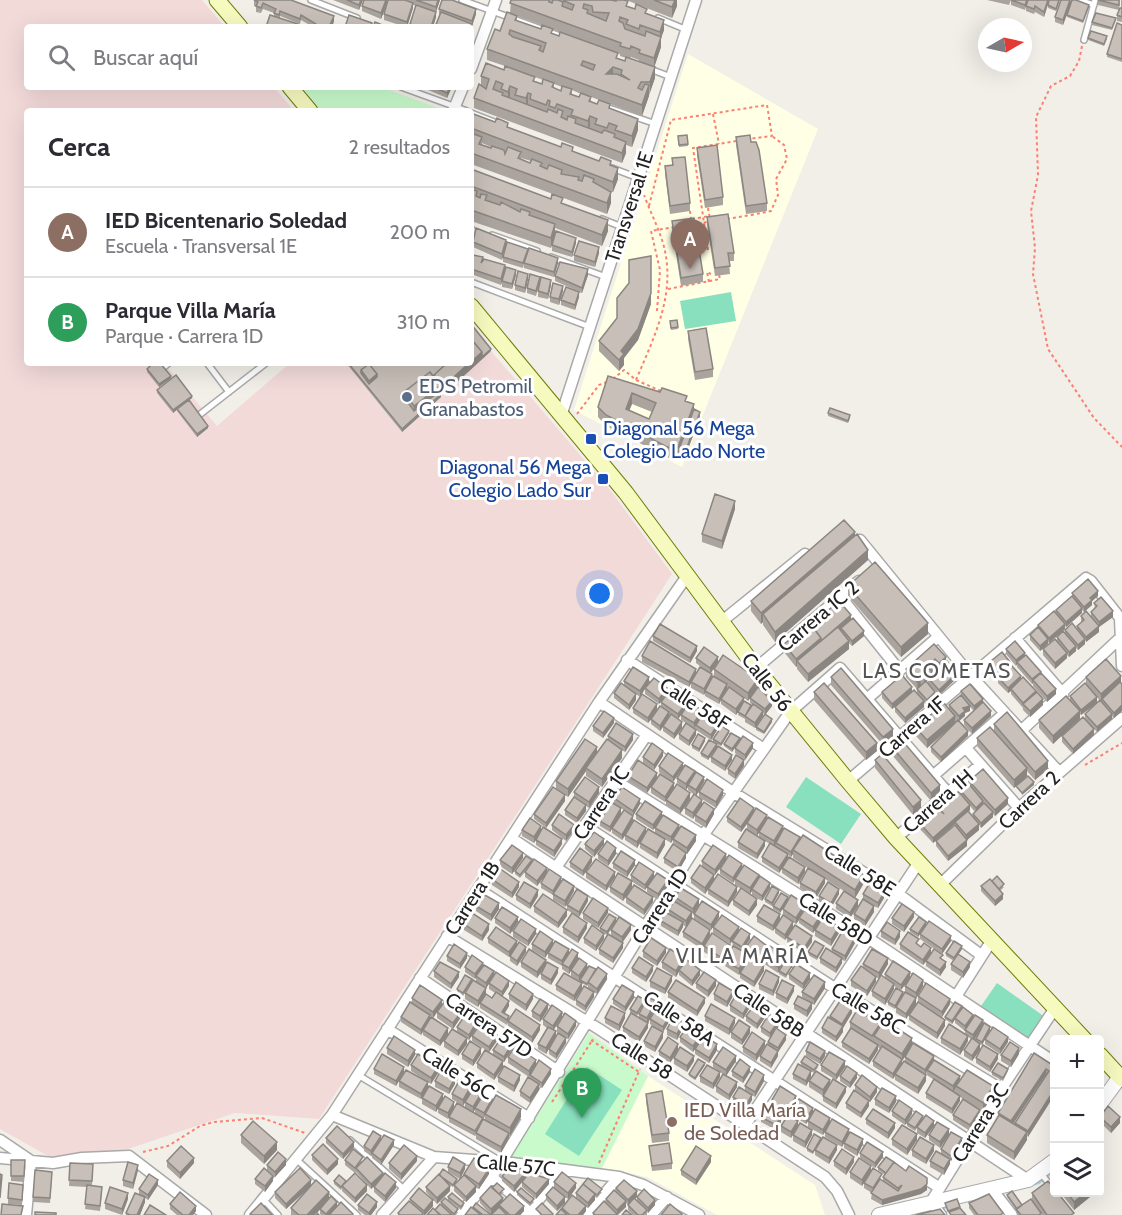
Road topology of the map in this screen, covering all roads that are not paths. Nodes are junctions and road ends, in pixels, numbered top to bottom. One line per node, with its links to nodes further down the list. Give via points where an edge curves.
1 (311, 0): 10 (lane)
2 (462, 0): 8 (lane)
3 (496, 0): 8 (street)
4 (696, 0): 12 (street, Transversal 1E)
5 (1079, 0): 7 (lane)
6 (219, 1): 11 (main road)
7 (1094, 3): 14 (lane)
8 (492, 11): 13 (lane); 16 (street)
9 (654, 17): 12 (lane)
10 (361, 19)
11 (238, 24)
12 (687, 30): 17 (street, Transversal 1E)
13 (571, 40)
14 (1084, 40)
15 (638, 64): 17 (lane)
16 (475, 65)
17 (671, 77): 26 (street, Transversal 1E)
18 (292, 90): 22 (main road)
19 (408, 90): 23 (lane)
20 (462, 90): 24 (street)
21 (592, 102): 26 (lane)
22 (308, 108)
23 (452, 108)
24 (454, 108)
25 (474, 114): 27 (lane)
26 (656, 124): 29 (street, Transversal 1E)
27 (504, 126)
28 (605, 165): 29 (lane)
29 (638, 178): 31 (street, Transversal 1E)
30 (590, 215): 31 (lane)
31 (622, 227): 33 (street, Transversal 1E)
32 (482, 231): 33 (lane)
33 (606, 277): 36 (street, Transversal 1E)
34 (474, 283): 36 (lane)
35 (474, 310): 42 (main road, Calle 56)
36 (590, 327): 42 (street, Transversal 1E)
37 (165, 366): 40 (lane)
38 (209, 366): 41 (lane)
39 (262, 366): 41 (lane)
40 (156, 374)
41 (229, 392): 43 (lane)
42 (566, 418): 47 (main road, Calle 56)
43 (193, 420)
44 (852, 530): 46 (street)
45 (819, 543): 49 (street)
46 (880, 564): 48 (street, Carrera 1C 2); 50 (street)
47 (687, 576): 49 (main road, Calle 56); 53 (street, Carrera 1B)
48 (840, 596): 55 (street, Carrera 1C 2); 56 (street)
49 (721, 622): 55 (main road, Calle 56)
50 (938, 638): 56 (street); 57 (street)
51 (1015, 638): 52 (street, Carrera 1F, via 1086,578 1120,618); 57 (street, Carrera 1F); 58 (street)
52 (1120, 638): 54 (street); 58 (street)
53 (627, 660): 60 (street, Carrera 1B); 67 (street, Calle 58F)
54 (1122, 666)
55 (756, 668): 61 (main road, Calle 56)
56 (899, 670): 59 (street)
57 (971, 676): 62 (street); 66 (street, Carrera 1F)
58 (1063, 694): 64 (street)
59 (868, 698): 61 (street, Carrera 1D, via 840,668); 66 (street)
60 (599, 702): 65 (street); 79 (street, Carrera 1B)
61 (790, 712): 67 (street, Carrera 1D); 73 (main road, Calle 56)
62 (1005, 713): 64 (street); 68 (street)
63 (1122, 718): 70 (street, Carrera 2)
64 (1022, 730): 70 (street)
65 (646, 736): 72 (street, Carrera 1C); 74 (street)
66 (902, 736): 71 (street); 73 (street, Carrera 1F)
67 (764, 748): 74 (street, Carrera 1D)
68 (966, 748): 69 (street); 71 (street)
69 (980, 765): 75 (street, Carrera 1H); 76 (street)
70 (1059, 772): 76 (street, Carrera 2)
71 (934, 775): 75 (street)
72 (616, 781): 77 (street, Carrera 1C); 78 (street, Calle 58D)
73 (848, 781): 80 (main road, Calle 56)
74 (734, 793): 78 (street, Carrera 1D); 86 (street, Calle 58E)
75 (948, 793): 80 (street, Carrera 1H)
76 (1018, 808): 84 (street, Carrera 2)
77 (585, 826): 82 (street, Carrera 1C); 83 (street, Calle 58C)
78 (702, 837): 83 (street, Carrera 1D); 89 (street, Calle 58D)
79 (511, 838): 82 (street, Calle 58B); 85 (street, Carrera 1B)
80 (896, 838): 81 (main road, Calle 56)
81 (919, 862): 84 (main road, Calle 56); 86 (street)
82 (555, 869): 87 (street, Calle 58B)
83 (675, 885): 87 (street, Carrera 1D); 94 (street, Calle 58C)
84 (940, 885): 90 (main road, Calle 56)
85 (478, 888): 88 (street, Carrera 1B); 92 (street, Calle 58A)
86 (897, 893): 89 (street); 91 (street, Calle 58E)
87 (645, 927): 92 (street, Carrera 1D); 99 (street, Calle 58B)
88 (447, 936): 93 (street, Carrera 1B); 97 (street, Calle 58)
89 (868, 938): 94 (street); 95 (street, Calle 58D)
90 (992, 940): 91 (street); 96 (main road, Calle 56)
91 (981, 955): 95 (street)
92 (615, 976): 97 (street, Carrera 1D); 107 (street, Calle 58A)
93 (420, 978): 98 (street, Carrera 1B); 104 (street, Carrera 57D)
94 (836, 989): 99 (street); 108 (street, Calle 58C)
95 (955, 998): 101 (street, Calle 58D)
96 (1055, 1008): 100 (main road, Calle 56); 101 (street, Carrera 3C)
97 (588, 1022): 104 (street, Carrera 1D); 112 (street, Calle 58)
98 (387, 1029): 105 (street, Carrera 1B); 110 (street, Calle 56C)
99 (805, 1034): 107 (street); 115 (street, Calle 58B)
100 (1080, 1035)
101 (1031, 1045): 102 (street, Calle 58D); 108 (street, Carrera 3C)
102 (1050, 1059)
103 (1104, 1059): 106 (main road)
104 (559, 1072): 110 (street, Carrera 1D)
105 (358, 1075): 111 (street, Carrera 1B); 120 (lane)
106 (1121, 1078): 109 (street)
107 (775, 1082): 112 (street); 127 (street, Calle 58A)
108 (1001, 1089): 115 (street, Carrera 3C)
109 (1104, 1094)
110 (530, 1118): 120 (street, Carrera 1D)
111 (332, 1121): 116 (street, Calle 57C); 118 (street, Carrera 1B)
112 (746, 1124): 145 (street, Calle 58, via 825,1177)
113 (345, 1136): 129 (lane)
114 (0, 1140): 119 (street)
115 (970, 1141): 123 (street, Calle 58B); 127 (street, Carrera 3C)
116 (434, 1157): 120 (street, Calle 57C); 129 (street)
117 (0, 1158): 119 (street)
118 (296, 1159): 131 (street, Carrera 1B); 140 (lane)
119 (31, 1161): 134 (street); 137 (street, via 53,1163 129,1156)
120 (502, 1162): 122 (street, Calle 57C); 124 (street)
121 (1050, 1164): 123 (street)
122 (563, 1170): 125 (street, Calle 57C); 135 (street)
123 (1034, 1176): 126 (lane); 128 (street)
124 (492, 1177): 135 (street); 142 (street)
125 (619, 1178): 130 (street, Calle 57C); 143 (street)
126 (1050, 1187)
127 (940, 1188): 132 (street, Carrera 3C)
128 (991, 1188): 132 (street); 148 (street)
129 (405, 1190): 141 (street)
130 (667, 1197): 136 (street, Calle 57C); 144 (street)
131 (264, 1200): 138 (street, Carrera 1B); 139 (lane)
132 (931, 1202): 133 (street); 147 (street)
133 (900, 1212): 146 (street)
134 (27, 1213)
135 (530, 1214)
136 (693, 1214)
137 (206, 1215)
138 (250, 1215)
139 (278, 1215)
140 (357, 1215)
141 (382, 1215)
142 (459, 1215)
143 (586, 1215)
144 (651, 1215)
145 (849, 1215)
146 (879, 1215)
147 (942, 1215)
148 (1012, 1215)

